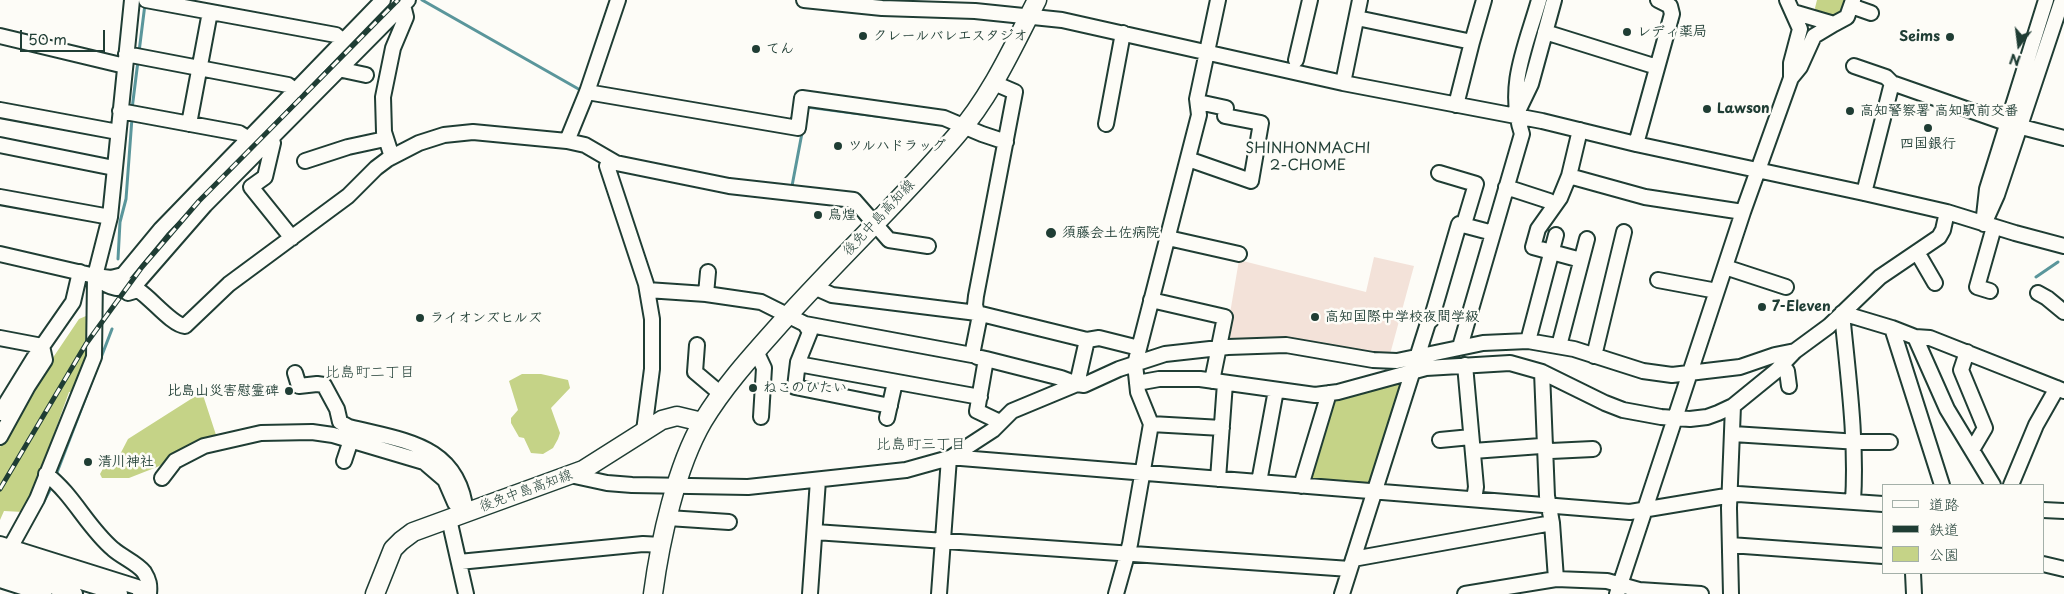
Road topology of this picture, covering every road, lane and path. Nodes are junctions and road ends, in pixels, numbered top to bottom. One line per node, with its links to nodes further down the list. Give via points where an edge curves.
1 (132, 0): 31 (street)
2 (147, 0): 20 (street)
3 (618, 0): 43 (street)
4 (804, 0): 18 (street)
5 (1037, 0): 22 (main road, 後免中島高知線)
6 (1218, 0): 30 (street)
7 (1310, 0): 32 (street)
8 (1360, 0): 23 (street)
9 (1484, 0): 29 (street)
10 (1539, 0): 48 (street, via 1516,79)
11 (1554, 0): 25 (street)
12 (1658, 0): 34 (street, via 1670,6 1672,14)
13 (2046, 0): 51 (street)
14 (376, 2): 28 (street)
15 (2062, 2): 51 (street)
16 (405, 3): 36 (street); 57 (street, via 406,17 393,48 383,97)
17 (1852, 3): 21 (street); 24 (street, via 1847,16)
18 (883, 4): 22 (street)
19 (1790, 6): 24 (street); 38 (street, via 1800,29)
20 (210, 12): 28 (street, via 336,35); 35 (street)
21 (1871, 13)
22 (1028, 16): 26 (street); 39 (main road, 後免中島高知線)
23 (1357, 18): 29 (street); 40 (street)
24 (1834, 24): 38 (street, via 1814,36 1800,67)
25 (1545, 32): 34 (street); 48 (street, via 1531,84)
26 (1123, 33): 30 (street); 50 (street)
27 (0, 36): 31 (street)
28 (344, 40): 42 (street)
29 (1472, 42): 44 (street)
30 (1208, 52): 40 (street); 45 (street)
31 (132, 58): 35 (street); 47 (street)
32 (1296, 60)
33 (1854, 66): 41 (street, via 1886,78)
34 (1657, 67): 61 (street)
35 (200, 68): 42 (street, via 288,85); 49 (street)
36 (338, 69): 37 (street); 60 (street)
37 (366, 76)
38 (1790, 78): 68 (street)
39 (994, 83): 52 (main road, 後免中島高知線); 59 (street, via 1015,92)
40 (1343, 83): 44 (street)
41 (1892, 84): 51 (street); 72 (street)
42 (296, 91): 55 (street)
43 (588, 92): 52 (street, via 798,128 802,98 944,118); 58 (street)
44 (1456, 105): 48 (street)
45 (1198, 107): 65 (street); 65 (street, via 1203,103 1226,108 1225,116 1261,123 1251,181)
46 (0, 110): 54 (street)
47 (129, 113): 49 (street); 54 (street)
48 (1516, 116): 53 (street); 71 (street, via 1522,134)
49 (189, 124): 55 (street, via 239,133)
50 (1106, 124)
51 (2013, 125): 56 (street); 80 (street)
52 (964, 126): 59 (street); 78 (main road, 後免中島高知線)
53 (1580, 130): 61 (street); 70 (street)
54 (118, 132): 67 (street)
55 (249, 138): 60 (street); 97 (street, via 161,229 123,274 111,278)
56 (2064, 138)
57 (385, 139): 63 (street); 66 (street)
58 (567, 141): 63 (street, via 473,132 419,143); 64 (street, via 584,145)
59 (1006, 142): 110 (street, via 977,287)
60 (265, 143): 84 (street, via 273,143 265,177 251,187); 102 (street, via 177,236 141,280)
61 (1636, 144): 68 (street)
62 (0, 145): 67 (street)
63 (392, 157): 84 (street, via 348,196)
64 (610, 160): 78 (street, via 729,186 854,200); 103 (street, via 607,166)
65 (1188, 160): 85 (street)
66 (305, 161)
67 (114, 168): 77 (street)
68 (1757, 170): 72 (street); 75 (street)
69 (1440, 173): 79 (street, via 1476,184)
70 (1569, 176): 74 (street); 75 (street, via 1645,197)
71 (1506, 188): 74 (street, via 1548,201); 81 (street)
72 (1864, 193): 76 (street)
73 (0, 197): 77 (street)
74 (1554, 206): 89 (street, via 1538,229 1533,247)
75 (1742, 212): 94 (street)
76 (1947, 212): 80 (street); 90 (street, via 1939,237)
77 (110, 217): 97 (street)
78 (874, 223): 87 (street, via 889,240); 101 (main road, 後免中島高知線)
79 (1464, 224): 81 (street); 129 (street, via 1459,224)
80 (1989, 225): 88 (street); 105 (street, via 1977,287)
81 (1493, 232): 122 (street)
82 (1624, 232): 130 (street)
83 (1556, 235): 89 (street)
84 (292, 238): 102 (street, via 229,284 185,326 176,324 147,295 138,290 128,294)
85 (1168, 238): 92 (street); 108 (street)
86 (1587, 239): 93 (street)
87 (928, 246)
88 (2064, 246)
89 (1552, 252): 93 (street); 118 (street)
90 (1917, 252): 99 (street); 111 (street, via 1880,277)
91 (0, 254): 95 (street)
92 (1238, 254)
93 (1582, 260): 121 (street)
94 (1724, 267): 100 (street); 104 (street)
95 (80, 272): 97 (street); 119 (street, via 73,302)
96 (708, 272): 107 (street)
97 (96, 276): 102 (street, via 107,286); 171 (street, via 94,357)
98 (1658, 280): 104 (street)
99 (1935, 284)
100 (1786, 286)
101 (814, 287): 110 (street, via 832,295); 112 (main road, 後免中島高知線)
102 (123, 288)
103 (646, 290): 107 (street); 158 (street, via 652,319 653,360)
104 (1717, 291): 139 (street)
105 (1990, 292)
106 (2038, 293): 109 (street)
107 (706, 294): 112 (street, via 761,302)
108 (1152, 300): 123 (street); 124 (street, via 1225,317)
109 (2064, 312)
110 (977, 313): 117 (street); 128 (street)
111 (1842, 313): 114 (street); 126 (street); 163 (street)
112 (788, 315): 113 (street); 125 (main road, 後免中島高知線)
113 (805, 324): 128 (street); 132 (street, via 810,332)
114 (1892, 328): 115 (street); 178 (street)
115 (1915, 337): 127 (street, via 1930,338); 168 (street, via 1947,409)
116 (0, 338): 119 (street)
117 (1087, 340): 123 (street, via 1099,338); 143 (street)
118 (1528, 342): 121 (street); 122 (street, via 1494,341)
119 (42, 346): 151 (street); 160 (street, via 45,360)
120 (697, 346): 148 (street, via 695,372)
121 (1558, 346): 130 (street)
122 (1460, 347): 129 (street)
123 (1139, 348): 133 (street)
124 (1220, 348): 129 (street, via 1286,345 1397,361); 133 (street, via 1166,354); 141 (street)
125 (756, 351): 148 (main road, 後免中島高知線); 152 (street, via 764,368)
126 (1795, 351): 135 (street); 139 (street, via 1740,366)
127 (1967, 352): 145 (street); 168 (street, via 1961,370 1985,428)
128 (972, 355): 131 (street)
129 (1418, 356): 136 (street)
130 (1594, 356): 139 (street, via 1643,371)
131 (986, 359): 143 (street); 149 (street)
132 (798, 364): 140 (street); 140 (street, via 795,387 888,412)
133 (1135, 364): 142 (street); 143 (street, via 1084,385)
134 (1465, 365): 136 (street); 137 (street, via 1510,363); 165 (street)
135 (1782, 365): 144 (street, via 1787,371); 150 (street)
136 (1414, 371): 147 (street); 183 (street)
137 (1542, 372): 153 (street, via 1614,407); 166 (street)
138 (295, 373): 192 (street, via 299,386 324,385 340,422 419,445 437,455 454,474)
139 (1689, 373): 153 (street)
140 (895, 382): 149 (street)
141 (1218, 382): 142 (street, via 1159,379); 146 (street); 157 (street)
142 (1137, 383): 156 (street)
143 (1077, 384): 155 (street, via 1012,411)
144 (1789, 386)
145 (2061, 389): 180 (street, via 2036,425)
146 (1276, 390): 147 (street, via 1315,395); 177 (street)
147 (1329, 393): 182 (street)
148 (721, 394): 154 (main road, 後免中島高知線)
149 (980, 397): 155 (street, via 977,411)
150 (1733, 406): 153 (street, via 1707,417); 159 (street)
151 (1, 409)
152 (761, 417)
153 (1675, 418): 189 (street)
154 (702, 422): 158 (main road, 後免中島高知線, via 676,416); 181 (main road, 後免中島高知線)
155 (1000, 422): 169 (street)
156 (1151, 424): 157 (street); 172 (street)
157 (1222, 428): 175 (street)
158 (644, 431): 173 (main road, 後免中島高知線)
159 (1733, 434): 163 (street); 184 (street)
160 (0, 437)
161 (350, 440): 170 (street); 174 (street, via 312,432 245,436 183,455); 192 (street, via 424,462 445,480 455,503)
162 (1440, 440): 165 (street)
163 (1853, 442): 164 (street); 186 (street)
164 (1890, 442)
165 (1472, 444): 166 (street, via 1541,446); 185 (street)
166 (1545, 449): 167 (street); 188 (street)
167 (1593, 449)
168 (1972, 450): 179 (street)
169 (949, 458): 172 (street); 176 (street, via 906,470); 198 (street)
170 (344, 461)
171 (46, 474): 201 (street, via 37,499); 217 (street, via 58,482 113,549 143,570 150,586)
172 (1143, 474): 175 (street); 202 (street)
173 (570, 475): 181 (street, via 607,483); 192 (main road, 後免中島高知線)
174 (162, 478)
175 (1218, 479): 177 (street)
176 (818, 480): 181 (street, via 748,487); 197 (street)
177 (1259, 482): 182 (street)
178 (1942, 484)
179 (1992, 484)
180 (2011, 484)
181 (677, 486): 193 (main road, 後免中島高知線)
182 (1301, 486): 183 (street)
183 (1376, 492): 185 (street); 205 (street)
184 (1730, 496): 186 (street); 189 (street); 200 (street)
185 (1474, 499): 188 (street)
186 (1854, 502): 187 (street)
187 (1882, 504)
188 (1549, 505): 189 (street, via 1630,512); 196 (street)
189 (1645, 510): 212 (street)
190 (2044, 510): 191 (street)
191 (2064, 511)
192 (466, 513): 194 (main road, 後免中島高知線)
193 (668, 518): 195 (street); 199 (main road, 後免中島高知線)
194 (449, 519): 204 (street); 218 (main road, 後免中島高知線, via 413,532 393,549)
195 (728, 522)
196 (1552, 523): 205 (street); 210 (street)
197 (815, 532): 198 (street); 221 (street)
198 (944, 541): 202 (street); 222 (street)
199 (662, 545): 204 (street, via 643,544); 220 (main road, 後免中島高知線)
200 (1730, 546): 203 (street); 227 (street)
201 (3, 550): 215 (street); 216 (street, via 137,587)
202 (1128, 553): 205 (street); 223 (street)
203 (1882, 556)
204 (459, 562): 219 (street)
205 (1352, 564): 224 (street)
206 (2044, 564): 207 (street)
207 (2064, 568)
208 (0, 569): 214 (street)
209 (1913, 574): 228 (street)
210 (1556, 579): 212 (street, via 1606,581); 225 (street)
211 (0, 580): 213 (street)
212 (1619, 590): 226 (street)
213 (44, 594)
214 (75, 594)
215 (120, 594)
216 (142, 594)
217 (149, 594)
218 (375, 594)
219 (466, 594)
220 (653, 594)
221 (810, 594)
222 (939, 594)
223 (1116, 594)
224 (1342, 594)
225 (1464, 594)
226 (1701, 594)
227 (1731, 594)
228 (1914, 594)

